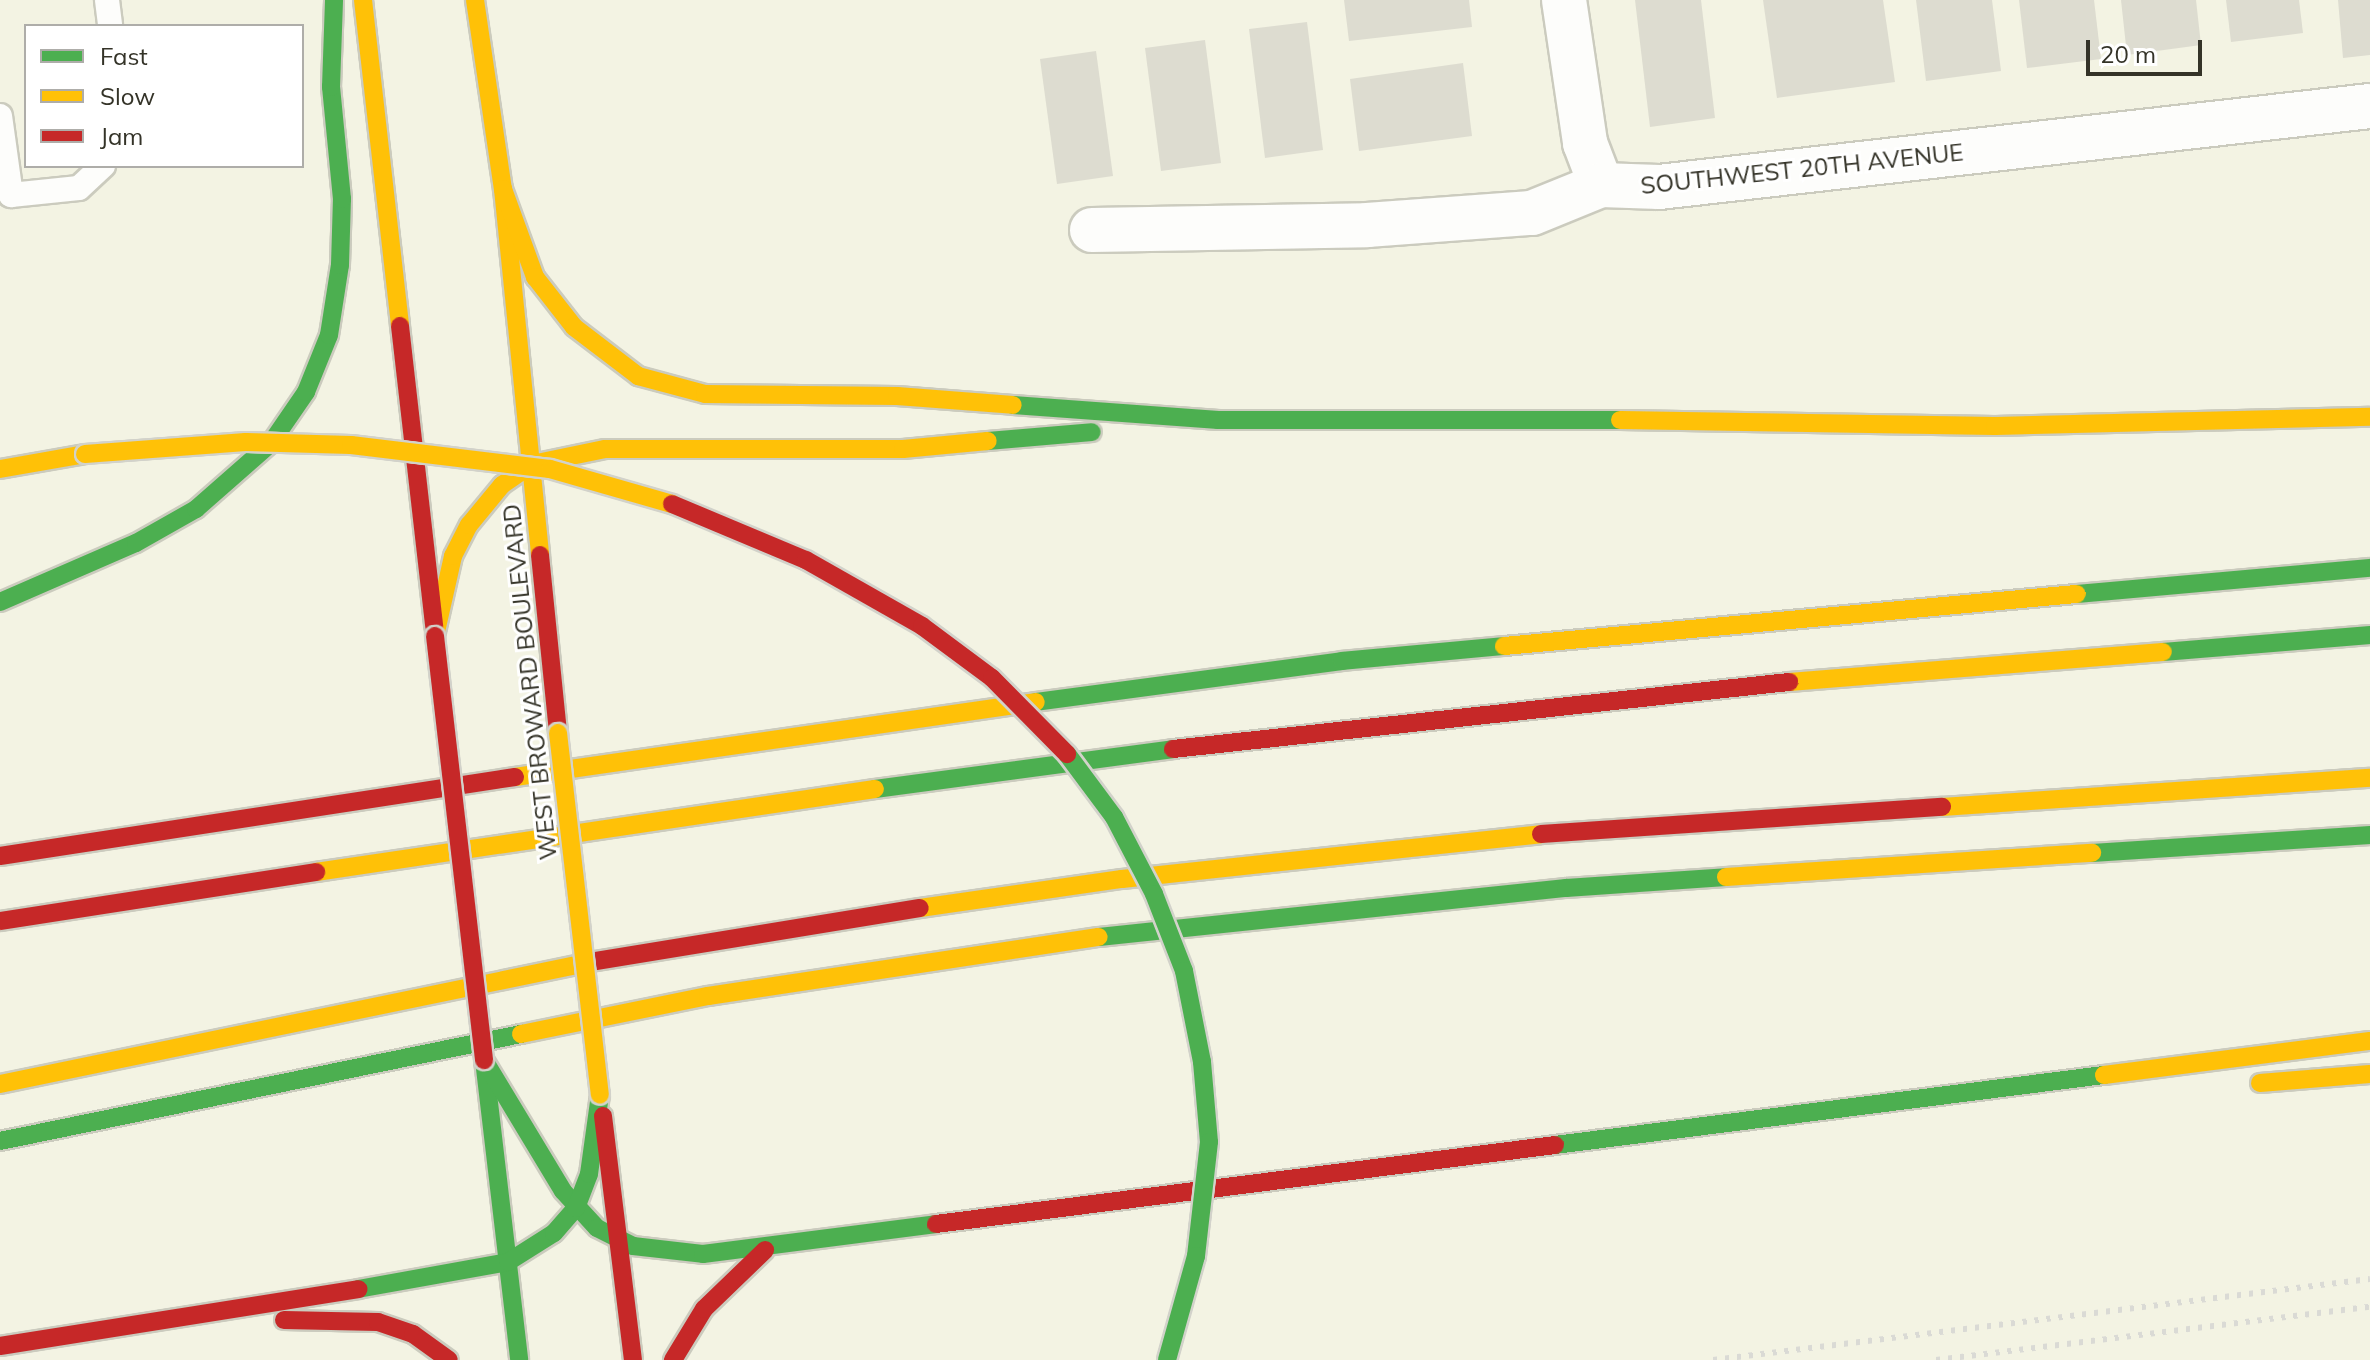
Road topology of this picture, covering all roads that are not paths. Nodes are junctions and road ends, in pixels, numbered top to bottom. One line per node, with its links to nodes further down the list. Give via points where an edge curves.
1 (107, 0): 6 (lane)
2 (334, 0): 18 (main road, via 331,87 342,199 340,265 329,335 306,392 271,443 196,509 136,543)
3 (363, 0): 20 (main road)
4 (475, 0): 11 (main road, WEST BROWARD BOULEVARD)
5 (1564, 0): 10 (street, via 1585,143)
6 (110, 24)
7 (2370, 106): 10 (street, SOUTHWEST 20TH AVENUE, via 1659,187)
8 (0, 116): 9 (lane, via 11,195 79,188)
9 (101, 168)
10 (1601, 185): 12 (street, SOUTHWEST 20TH AVENUE, via 1532,213 1367,225)
11 (503, 189): 14 (main road, via 521,248 544,289 584,336 638,376 719,395 897,396); 15 (main road, WEST BROWARD BOULEVARD)
12 (1092, 230)
13 (2370, 417): 14 (main road, via 1995,426 1809,420)
14 (1218, 420): 15 (main road, via 903,449 605,449)
15 (532, 464): 20 (main road, via 489,497 464,534); 31 (main road, WEST BROWARD BOULEVARD, bridge)
16 (0, 469): 44 (main road, bridge, via 85,454 246,442 351,445 550,469 683,507 806,560 922,626 992,678 1058,742 1114,817 1166,921 1188,986 1204,1076 1207,1178 1187,1294)
17 (2370, 568): 23 (main road, via 1746,620 1311,664 604,762)
18 (0, 602)
19 (2370, 635): 24 (main road, via 1782,683 1206,744 636,822)
20 (435, 636): 26 (main road, bridge)
21 (2370, 778): 28 (main road, via 1563,832 1122,879 857,917 530,973)
22 (2370, 835): 33 (main road, via 1566,888 1133,932 708,996)
23 (0, 856)
24 (0, 921)
25 (2370, 1041): 32 (main road, via 2167,1063)
26 (484, 1060): 34 (main road); 37 (main road)
27 (2370, 1074): 29 (main road)
28 (0, 1084)
29 (2243, 1084)
30 (2132, 1092): 32 (main road)
31 (600, 1095): 34 (main road, via 589,1174); 35 (main road, WEST BROWARD BOULEVARD)
32 (1942, 1100): 36 (main road)
33 (0, 1141)
34 (575, 1204): 35 (main road); 37 (main road, via 554,1233)
35 (620, 1241): 36 (main road, via 682,1254); 42 (main road, WEST BROWARD BOULEVARD)
36 (765, 1250): 43 (main road, via 704,1309)
37 (508, 1262): 38 (main road); 41 (main road)
38 (181, 1320): 39 (main road); 40 (main road, via 378,1322 413,1334)
39 (0, 1346)
40 (449, 1360)
41 (519, 1360)
42 (633, 1360)
43 (673, 1360)
44 (1167, 1360)

